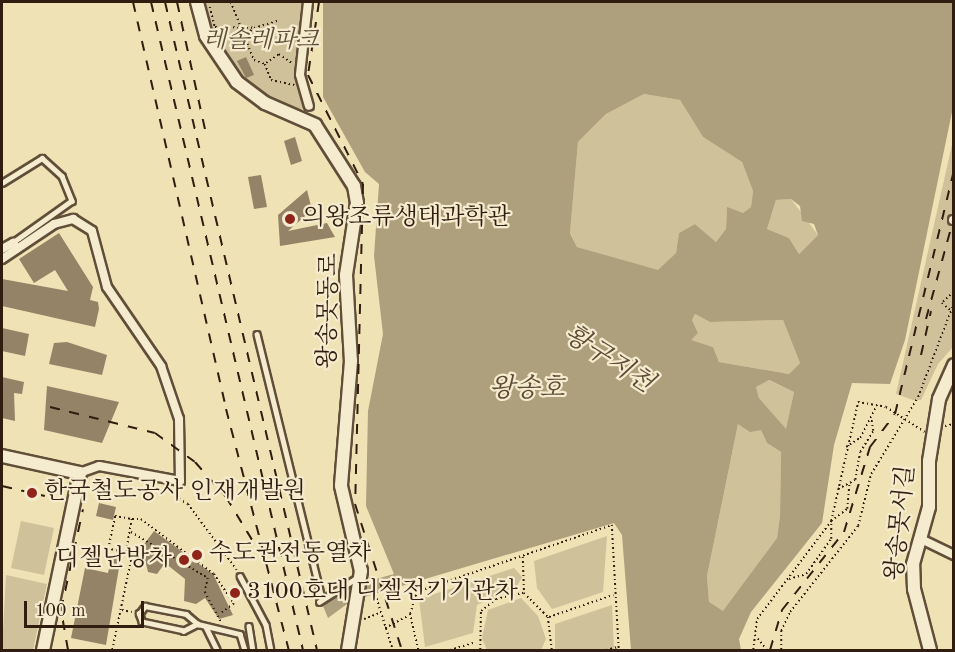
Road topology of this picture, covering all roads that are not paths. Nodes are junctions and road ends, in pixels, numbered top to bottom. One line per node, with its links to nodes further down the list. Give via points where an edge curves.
1 (197, 2): 15 (street, 왕송못동로, via 206,36 230,75 265,103 315,125 354,186 357,203 346,275 351,361 341,486)
2 (308, 2): 3 (street, via 303,92)
3 (309, 106)
4 (2, 183): 5 (lane, via 42,158 62,176 72,201)
5 (15, 246): 6 (street); 7 (street); 11 (street, via 54,224 73,219 92,231 107,287 161,366 179,419 180,481 99,466)
6 (2, 249)
7 (2, 260)
8 (257, 334): 15 (lane, via 321,600)
9 (954, 365): 12 (street, 왕송못서길, via 943,386)
10 (2, 456): 11 (street)
11 (80, 473): 19 (street)
12 (921, 538): 13 (street); 25 (street, 왕송못서길, via 913,564 914,590)
13 (954, 555)
14 (240, 576): 23 (lane, via 266,625)
15 (364, 578): 24 (street, 왕송못동로)
16 (198, 624): 16 (lane, via 184,631 142,622 139,614 145,606 186,614); 18 (lane)
17 (249, 626): 22 (lane)
18 (206, 627): 20 (lane); 21 (lane, via 240,634)
19 (43, 651)
20 (217, 651)
21 (245, 651)
22 (254, 651)
23 (271, 651)
24 (348, 651)
25 (930, 651)

